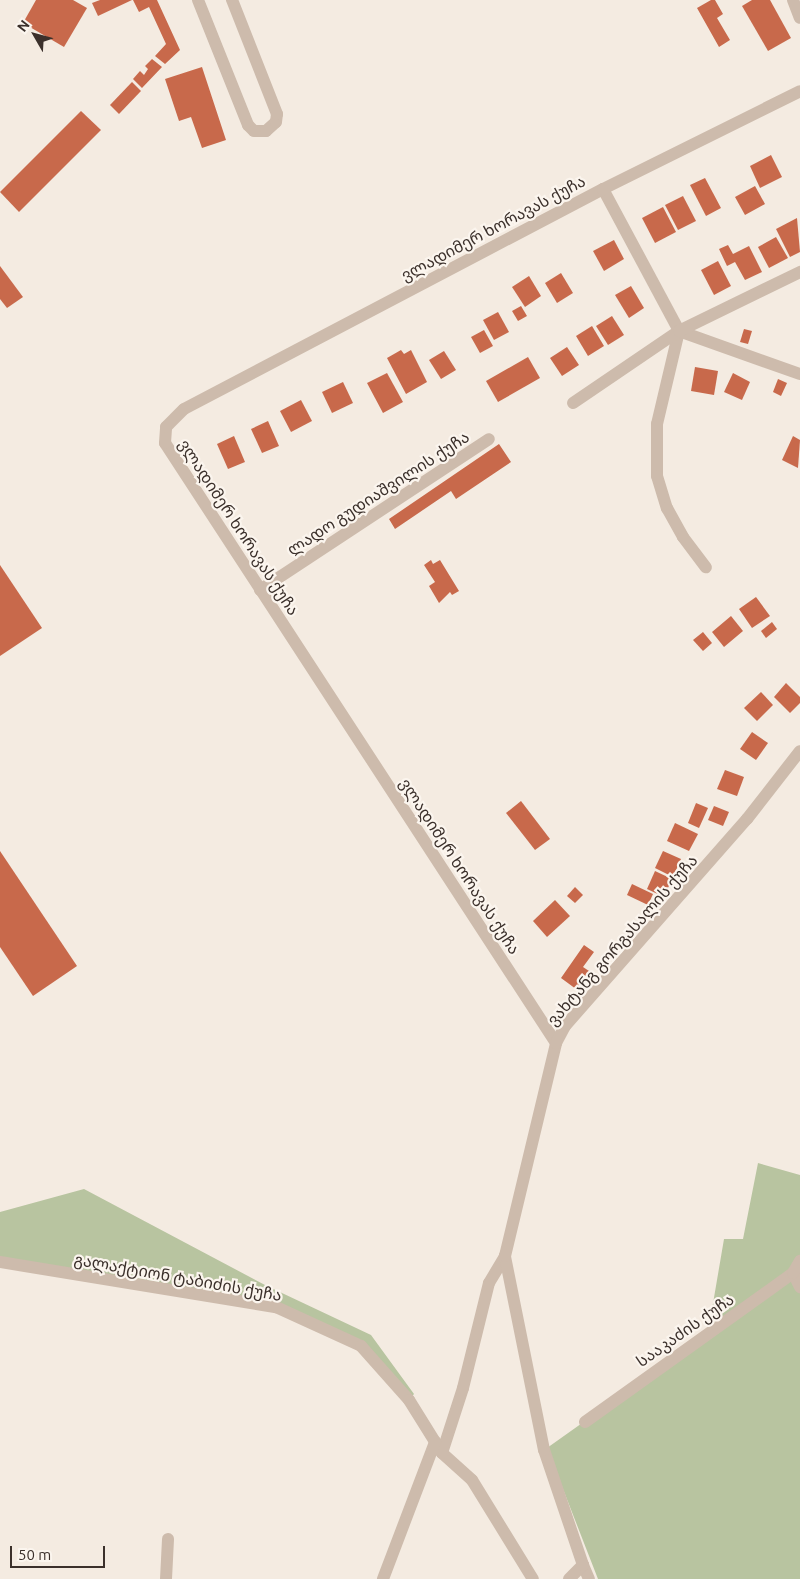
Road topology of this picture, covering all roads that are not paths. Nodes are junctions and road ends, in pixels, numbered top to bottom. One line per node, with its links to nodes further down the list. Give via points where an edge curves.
1 (198, 0): 2 (street, via 248,125 254,131 266,131 276,122 277,114)
2 (232, 0)
3 (792, 0): 4 (street)
4 (800, 18)
5 (800, 91): 6 (street, ვლადიმერ ხორავას ქუჩა)
6 (603, 189): 8 (street); 13 (street, ვლადიმერ ხორავას ქუჩა, via 184,409 170,421 165,443)
7 (800, 272): 8 (street)
8 (679, 331): 9 (street); 10 (street); 12 (street, via 657,424 657,476 667,508 683,537)
9 (800, 374)
10 (574, 402)
11 (489, 439): 13 (street, ლადო გუდიაშვილის ქუჩა)
12 (706, 567)
13 (260, 590): 15 (street, ვლადიმერ ხორავას ქუჩა)
14 (800, 751): 15 (street, ვახტანგ გორგასალის ქუჩა, via 747,820 565,1026)
15 (556, 1043): 16 (street, ვახტანგ გორგასალის ქუჩა)
16 (505, 1256): 23 (street, via 489,1283 463,1388); 25 (street, ვახტანგ გორგასალის ქუჩა, via 544,1450)
17 (800, 1261): 19 (street, სააკაძის ქუჩა)
18 (0, 1262): 22 (street, გალაქტიონ ტაბიძის ქუჩა, via 276,1307 361,1346 410,1400)
19 (793, 1273): 20 (street); 21 (street, სააკაძის ქუჩა)
20 (800, 1287)
21 (585, 1422)
22 (435, 1442): 23 (street, გალაქტიონ ტაბიძის ქუჩა); 27 (street)
23 (442, 1453): 28 (street, გალაქტიონ ტაბიძის ქუჩა, via 472,1480)
24 (168, 1539): 26 (street)
25 (583, 1565): 29 (street); 30 (street, ვახტანგ გორგასალის ქუჩა)
26 (166, 1579)
27 (383, 1579)
28 (533, 1579)
29 (569, 1579)
30 (589, 1579)

